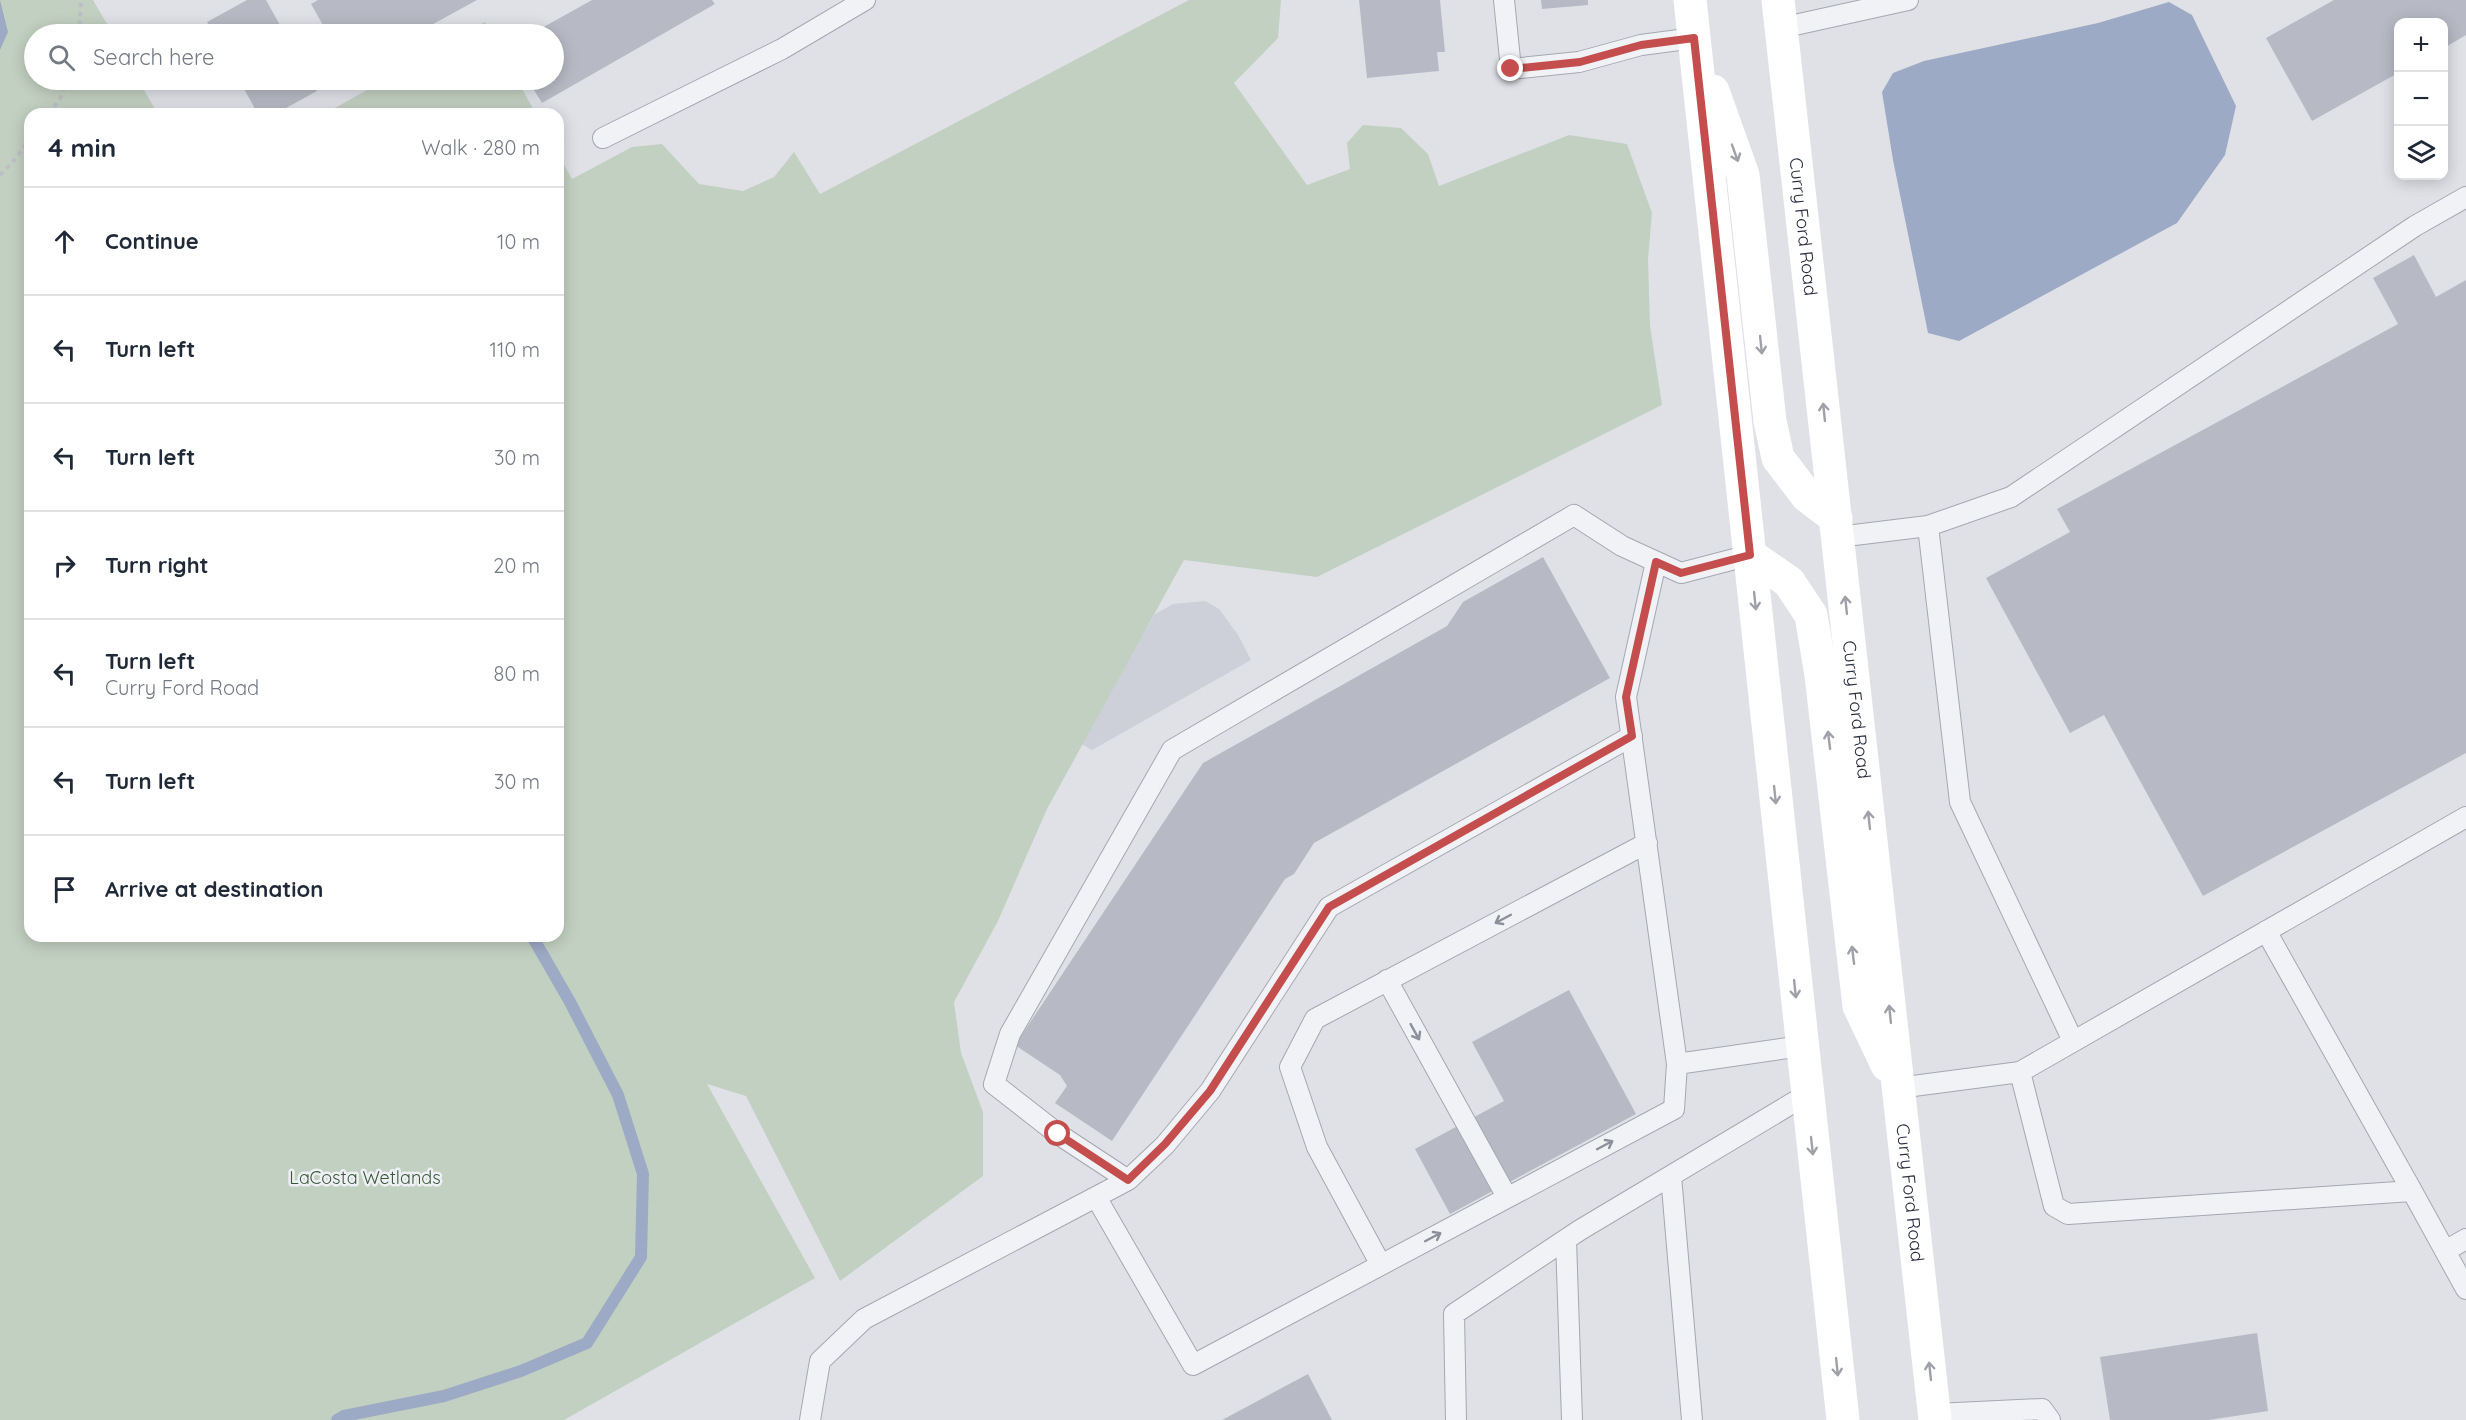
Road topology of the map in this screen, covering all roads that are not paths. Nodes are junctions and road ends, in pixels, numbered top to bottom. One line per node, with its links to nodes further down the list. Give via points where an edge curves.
1 (865, 0): 7 (lane, via 782,49)
2 (1504, 0): 6 (lane, via 1511,69 1580,62 1641,45)
3 (1690, 0): 6 (main road)
4 (1908, 0): 5 (lane)
5 (1779, 14): 10 (main road, Curry Ford Road, one-way to 5)
6 (1694, 38): 10 (main road, one-way to 10, via 1743,175 1770,421 1778,458); 11 (main road)
7 (603, 138)
8 (2466, 197): 9 (lane, via 2415,226 2011,497)
9 (1928, 526): 10 (lane); 18 (lane, via 1959,802)
10 (1837, 527): 22 (main road, Curry Ford Road, one-way to 10)
11 (1750, 555): 12 (lane, via 1681,573); 19 (main road, one-way to 19); 22 (main road, one-way to 11, via 1859,1006 1811,615 1789,582)
12 (1656, 562): 13 (lane, via 1626,697); 25 (lane, via 1622,546 1574,515 1172,750 1010,1034 994,1084 1058,1134)
13 (1632, 736): 15 (lane); 25 (lane, via 1329,907 1210,1091)
14 (2466, 817): 16 (lane)
15 (1647, 843): 17 (lane, one-way to 17); 20 (lane)
16 (2266, 931): 18 (lane); 26 (lane)
17 (1384, 982): 28 (lane, one-way to 28); 32 (lane, via 1315,1019 1290,1068 1317,1147)
18 (2073, 1041): 21 (lane)
19 (1801, 1046): 20 (lane); 23 (main road)
20 (1677, 1064): 28 (lane, one-way to 20, via 1674,1108)
21 (2020, 1072): 22 (lane); 26 (lane, via 2054,1206 2068,1214)
22 (1898, 1088): 34 (main road, Curry Ford Road, one-way to 22)
23 (1806, 1095): 24 (lane); 39 (main road, one-way to 39)
24 (1671, 1176): 30 (lane); 38 (lane)
25 (1128, 1180): 27 (lane)
26 (2412, 1191): 31 (lane)
27 (1096, 1197): 32 (lane, via 1193,1365); 35 (lane, via 864,1319 820,1361)
28 (1507, 1197): 32 (lane, one-way to 28)
29 (2466, 1239): 31 (lane)
30 (1566, 1240): 36 (lane, via 1454,1314); 37 (lane)
31 (2445, 1251): 33 (lane)
32 (1381, 1265)
33 (2466, 1289)
34 (1935, 1417): 40 (lane, via 2042,1409)
35 (810, 1420)
36 (1456, 1420)
37 (1572, 1420)
38 (1692, 1420)
39 (1843, 1420)
40 (2050, 1420)

